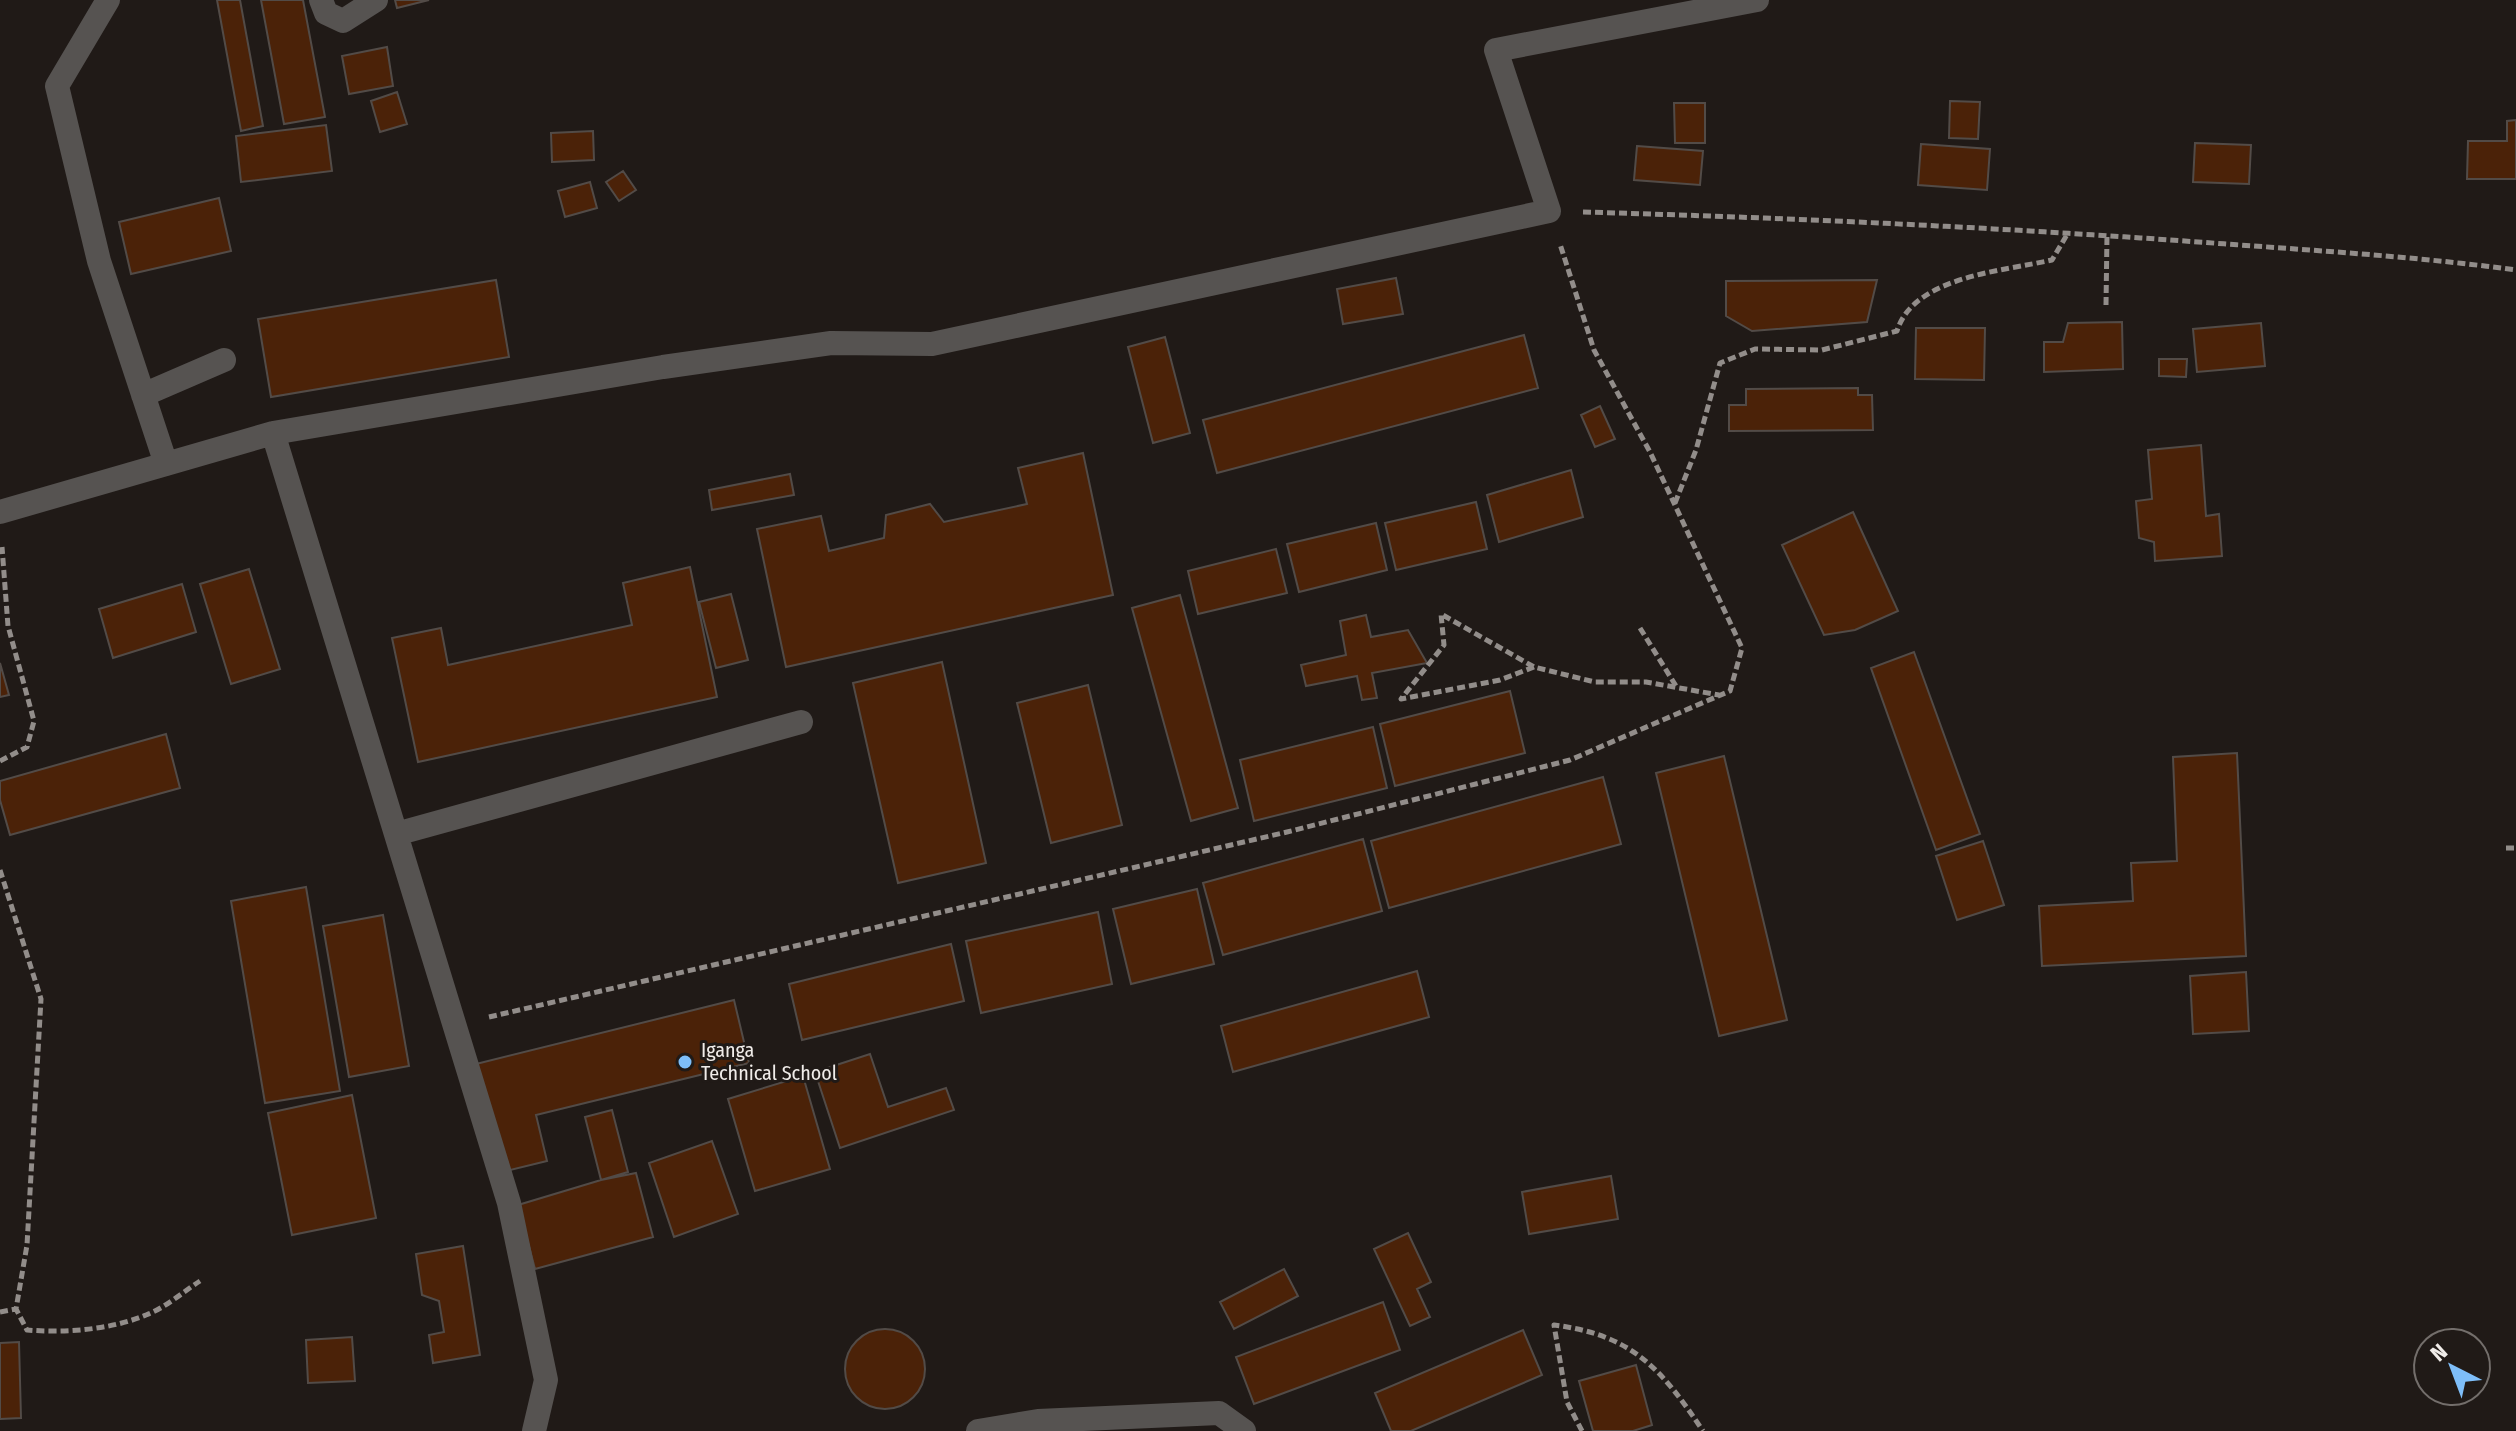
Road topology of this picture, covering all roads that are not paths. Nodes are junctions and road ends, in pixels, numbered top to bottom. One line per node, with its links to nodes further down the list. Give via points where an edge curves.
1 (108, 0): 6 (street, via 57,86 99,261)
2 (321, 0): 3 (street, via 326,13 343,21)
3 (376, 0)
4 (1757, 0): 7 (street, via 1496,50 1549,211 932,344 831,343)
5 (224, 360): 6 (street)
6 (143, 395): 8 (street)
7 (273, 433): 8 (street); 11 (street)
8 (166, 464): 9 (street)
9 (0, 512)
10 (801, 722): 11 (street)
11 (396, 834): 12 (street, via 509,1203 546,1380)
12 (534, 1431)
13 (978, 1431): 14 (street, via 1038,1421 1219,1413)
14 (1244, 1431)

